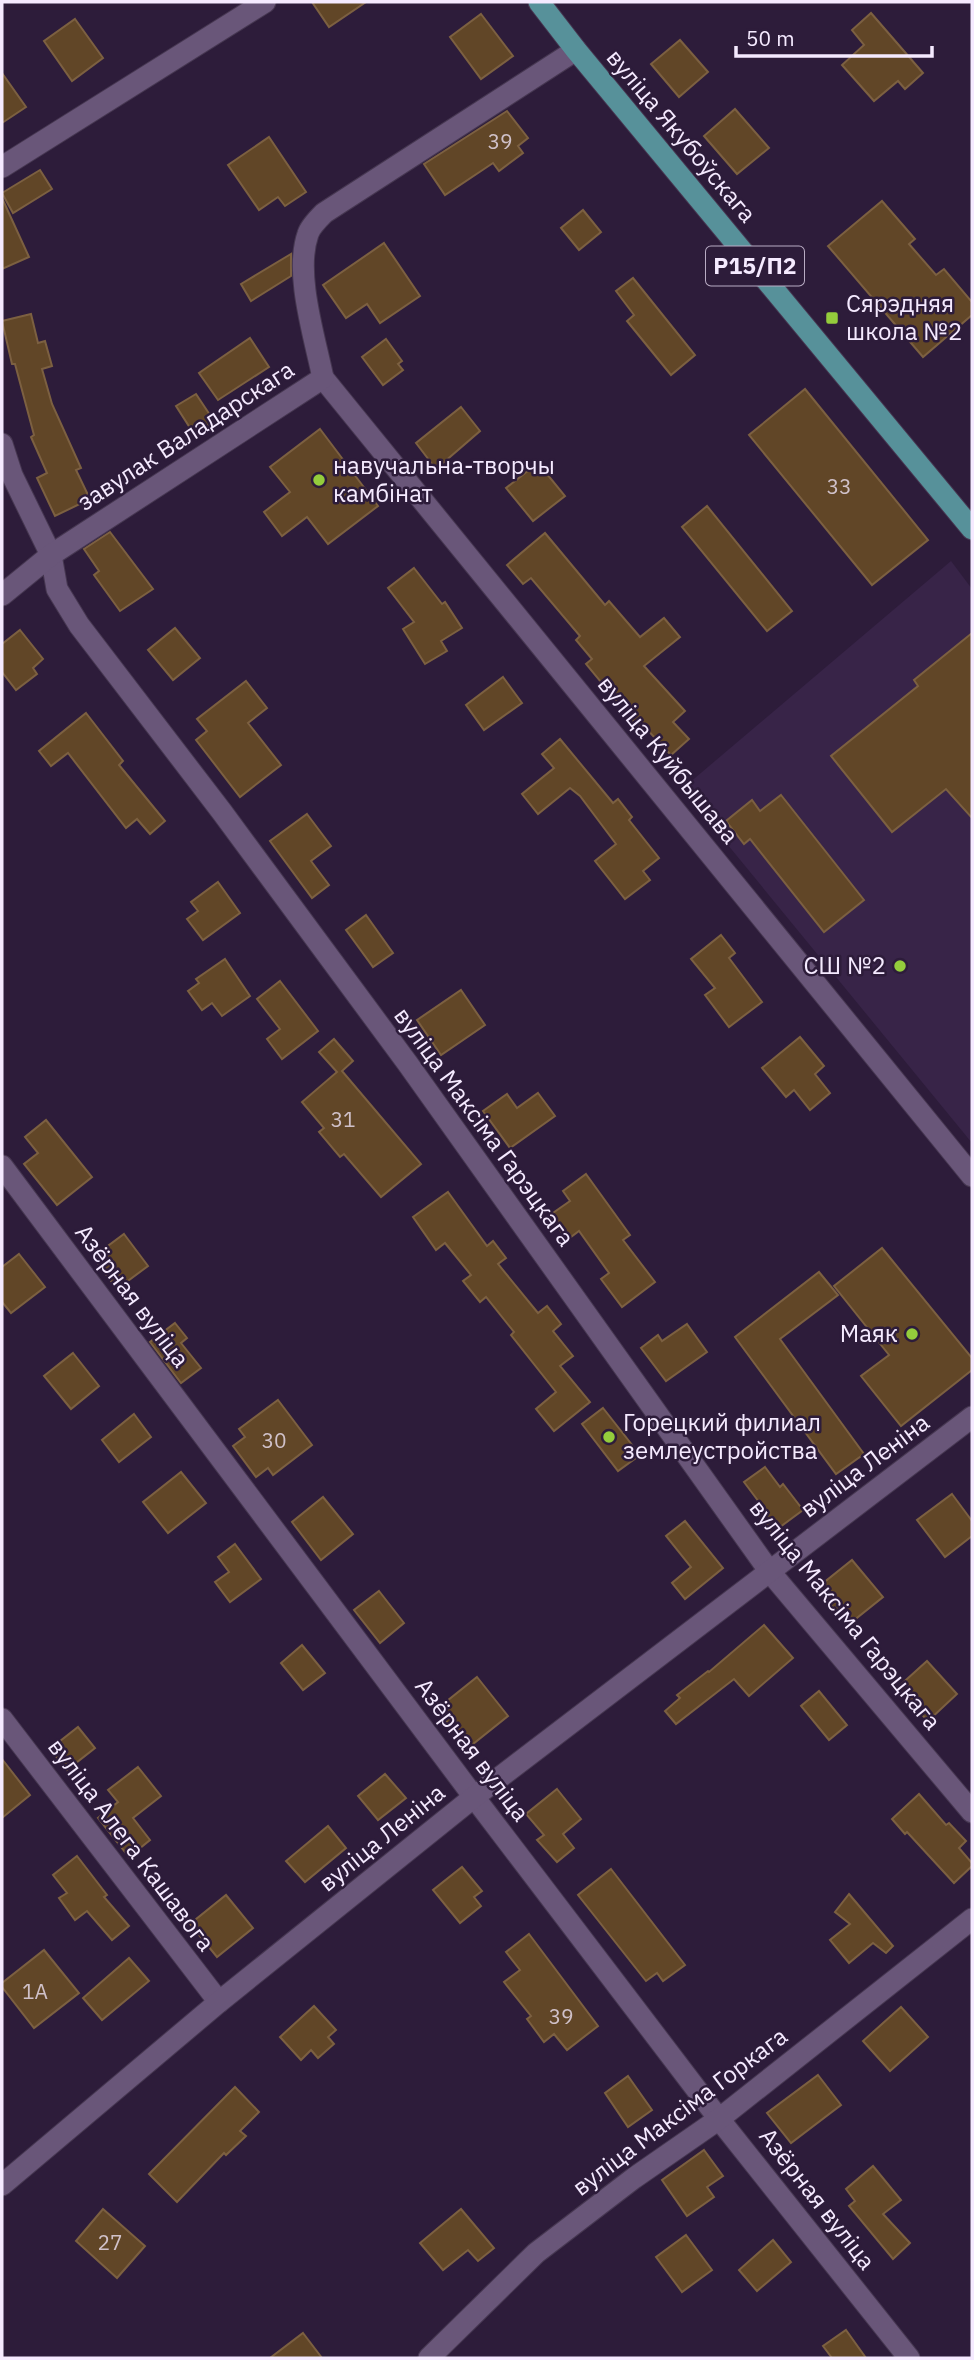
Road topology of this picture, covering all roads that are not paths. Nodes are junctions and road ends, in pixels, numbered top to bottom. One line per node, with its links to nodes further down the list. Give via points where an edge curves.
1 (265, 2): 4 (street)
2 (539, 2): 3 (main road, вуліца Якубоўскага / Р15/П2)
3 (576, 50): 5 (street, завулак Валадарскага, via 324,213 308,233 303,261); 7 (main road, вуліца Якубоўскага / Р15/П2)
4 (2, 167)
5 (323, 378): 8 (street, завулак Валадарскага); 11 (street, вуліца Куйбышава)
6 (2, 444): 8 (street, вуліца Максіма Гарэцкага)
7 (972, 529)
8 (51, 555): 9 (street, завулак Валадарскага); 13 (street, вуліца Максіма Гарэцкага, via 57,589 79,625 408,1064)
9 (2, 595)
10 (2, 1166): 15 (street, Азёрная вуліца)
11 (972, 1176)
12 (972, 1417): 13 (street, вуліца Леніна)
13 (770, 1572): 15 (street, вуліца Леніна); 16 (street, вуліца Максіма Гарэцкага)
14 (2, 1719): 18 (street, вуліца Алега Кашавога)
15 (474, 1797): 18 (street, вуліца Леніна); 19 (street, Азёрная вуліца)
16 (972, 1812)
17 (972, 1919): 19 (street, вуліца Максіма Горкага)
18 (219, 2003): 20 (street, вуліца Леніна)
19 (719, 2119): 21 (street, вуліца Максіма Горкага, via 536,2253); 22 (street, Азёрная вуліца)
20 (2, 2185)
21 (429, 2358)
22 (909, 2358)

